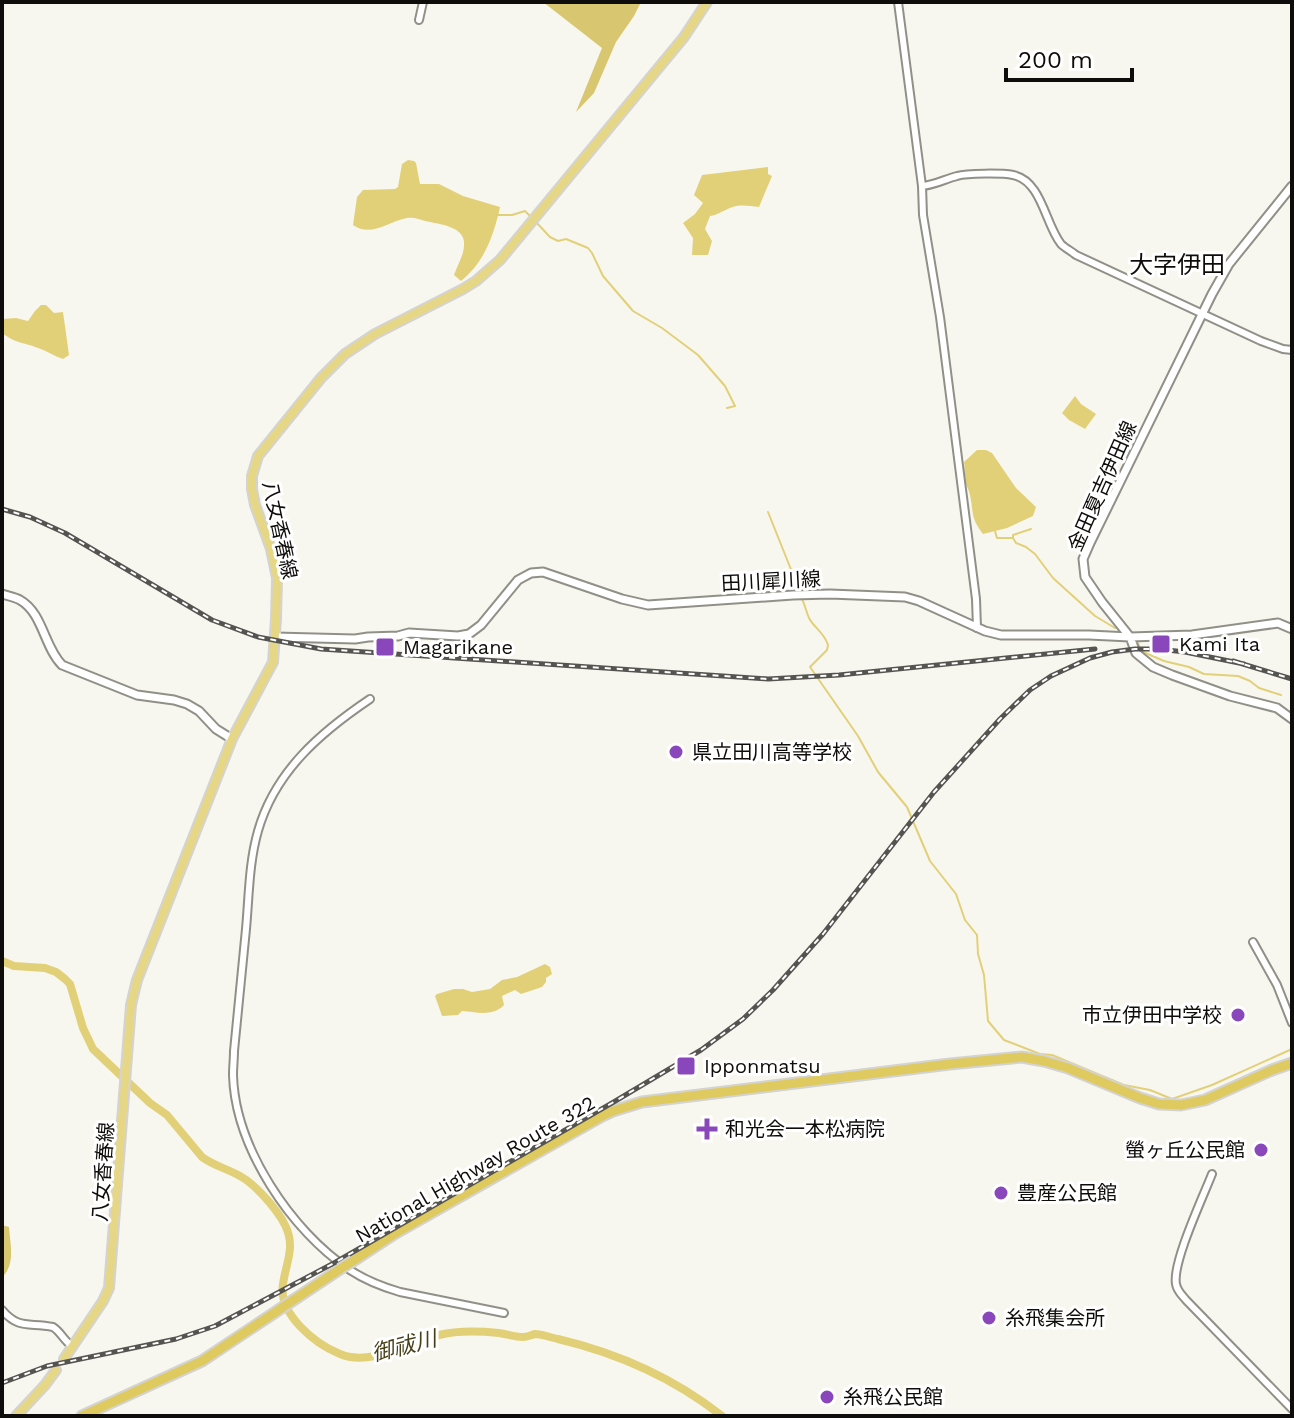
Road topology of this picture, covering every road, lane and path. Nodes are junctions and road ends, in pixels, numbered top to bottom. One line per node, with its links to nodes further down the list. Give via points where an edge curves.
1 (423, 2): 4 (street)
2 (707, 2): 12 (main road, 八女香春線, via 500,260 463,289 345,354 258,456 252,489 275,565)
3 (898, 2): 5 (street)
4 (419, 20)
5 (922, 186): 7 (street, via 960,175 1023,179 1038,196 1063,246); 10 (street)
6 (1292, 186): 7 (main road, 金田夏吉伊田線, via 1229,264)
7 (1202, 313): 8 (street); 13 (main road, 金田夏吉伊田線, via 1083,559 1085,577)
8 (1292, 350)
9 (2, 594): 16 (main road, via 29,607 62,665 137,695 187,704)
10 (977, 628): 12 (main road, 田川犀川線, via 905,597 793,595 648,605 536,572 518,580 476,630 463,636); 13 (main road, 田川犀川線, via 1001,635)
11 (1292, 629): 13 (main road, 田川犀川線, via 1278,623)
12 (275, 637): 16 (main road, 八女香春線, via 271,668)
13 (1130, 637): 15 (main road, 金田夏吉伊田線, via 1136,653 1153,667 1277,708)
14 (370, 699): 22 (street, via 300,755 275,790 258,832 234,1051 237,1105 267,1179 308,1233 340,1262 392,1290)
15 (1292, 719)
16 (232, 739): 23 (main road, 八女香春線, via 137,980 109,1288)
17 (1253, 942): 18 (street)
18 (1292, 1023)
19 (1292, 1063): 28 (highway, National Highway Route 322, bridge, via 1181,1105 1159,1104 1068,1068 1022,1057 642,1102 602,1116 394,1234 202,1361)
20 (1212, 1174): 26 (street, via 1177,1262 1176,1285)
21 (2, 1310): 23 (street, via 18,1324 53,1327)
22 (504, 1313)
23 (72, 1346): 24 (main road, 八女香春線)
24 (64, 1359)
25 (56, 1370): 27 (main road)
26 (1292, 1409)
27 (16, 1416)
28 (82, 1416)

